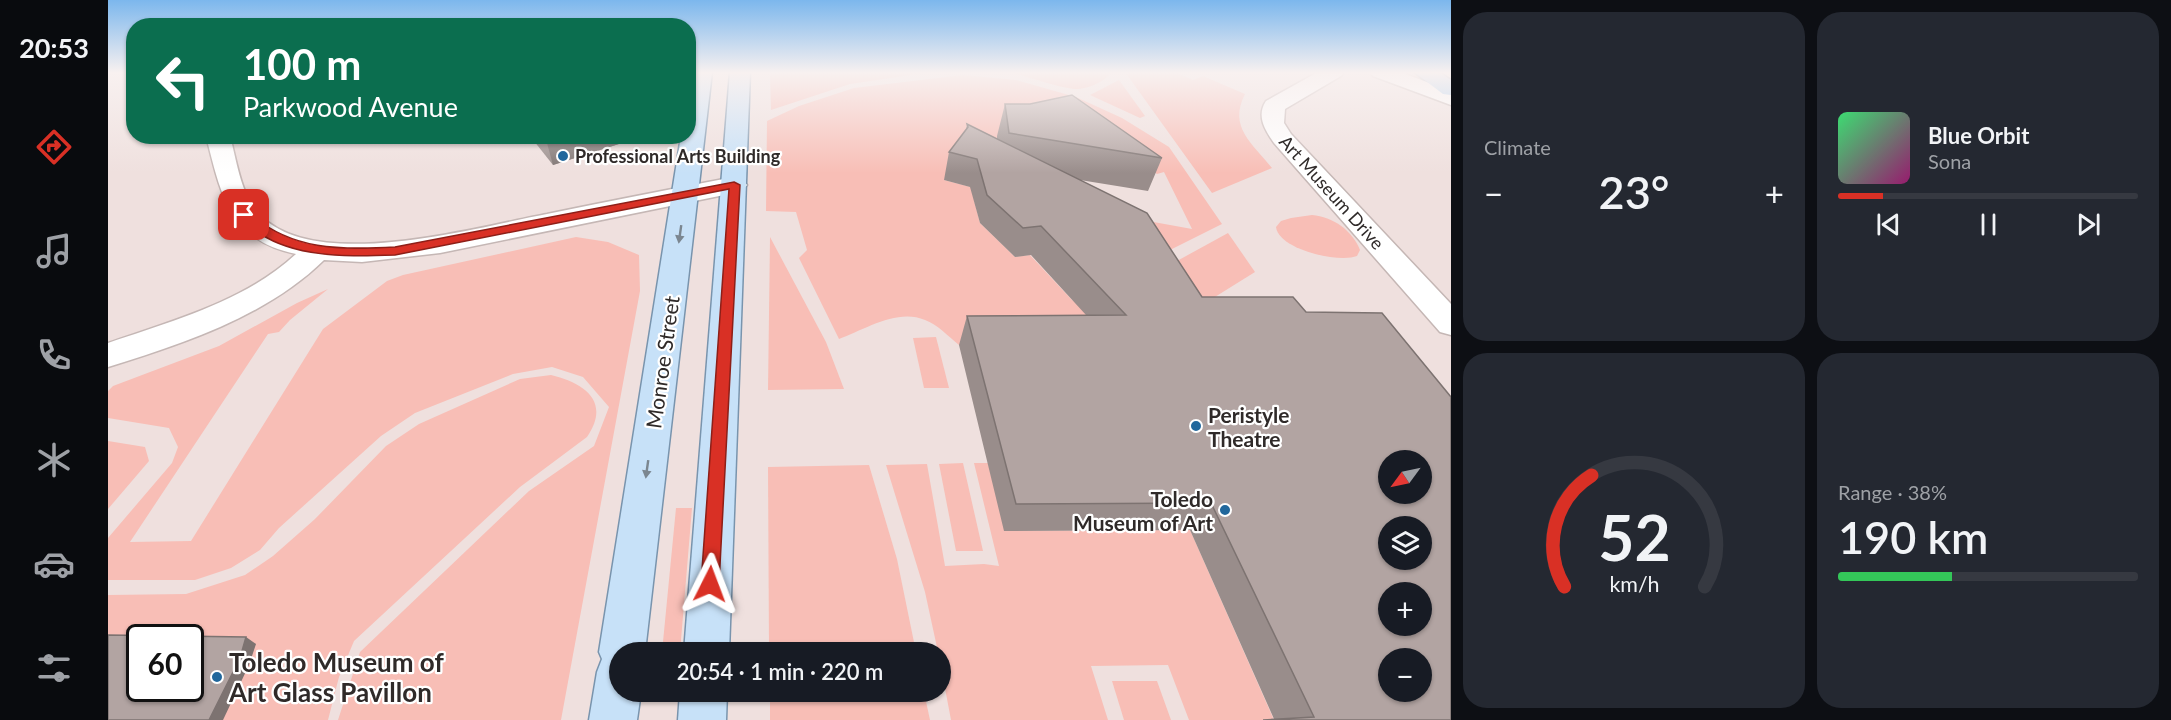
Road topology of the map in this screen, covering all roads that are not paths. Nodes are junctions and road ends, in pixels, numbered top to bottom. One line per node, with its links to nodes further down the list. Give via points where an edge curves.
1 (738, 106): 5 (main road)
2 (1275, 106): 8 (street, Art Museum Drive, via 1273,123 1282,138)
3 (220, 144): 7 (street, via 244,215 282,240)
4 (693, 144): 6 (main road, Monroe Street)
5 (734, 185): 6 (street); 11 (main road)
6 (686, 194): 7 (street, via 395,251); 10 (main road, Monroe Street, one-way to 10)
7 (317, 250): 9 (street, via 304,265 235,306)
8 (1451, 324)
9 (108, 354)
10 (623, 642)
11 (707, 642)
12 (616, 702): 14 (main road)
13 (703, 702): 15 (main road)
14 (613, 720)
15 (702, 720)

